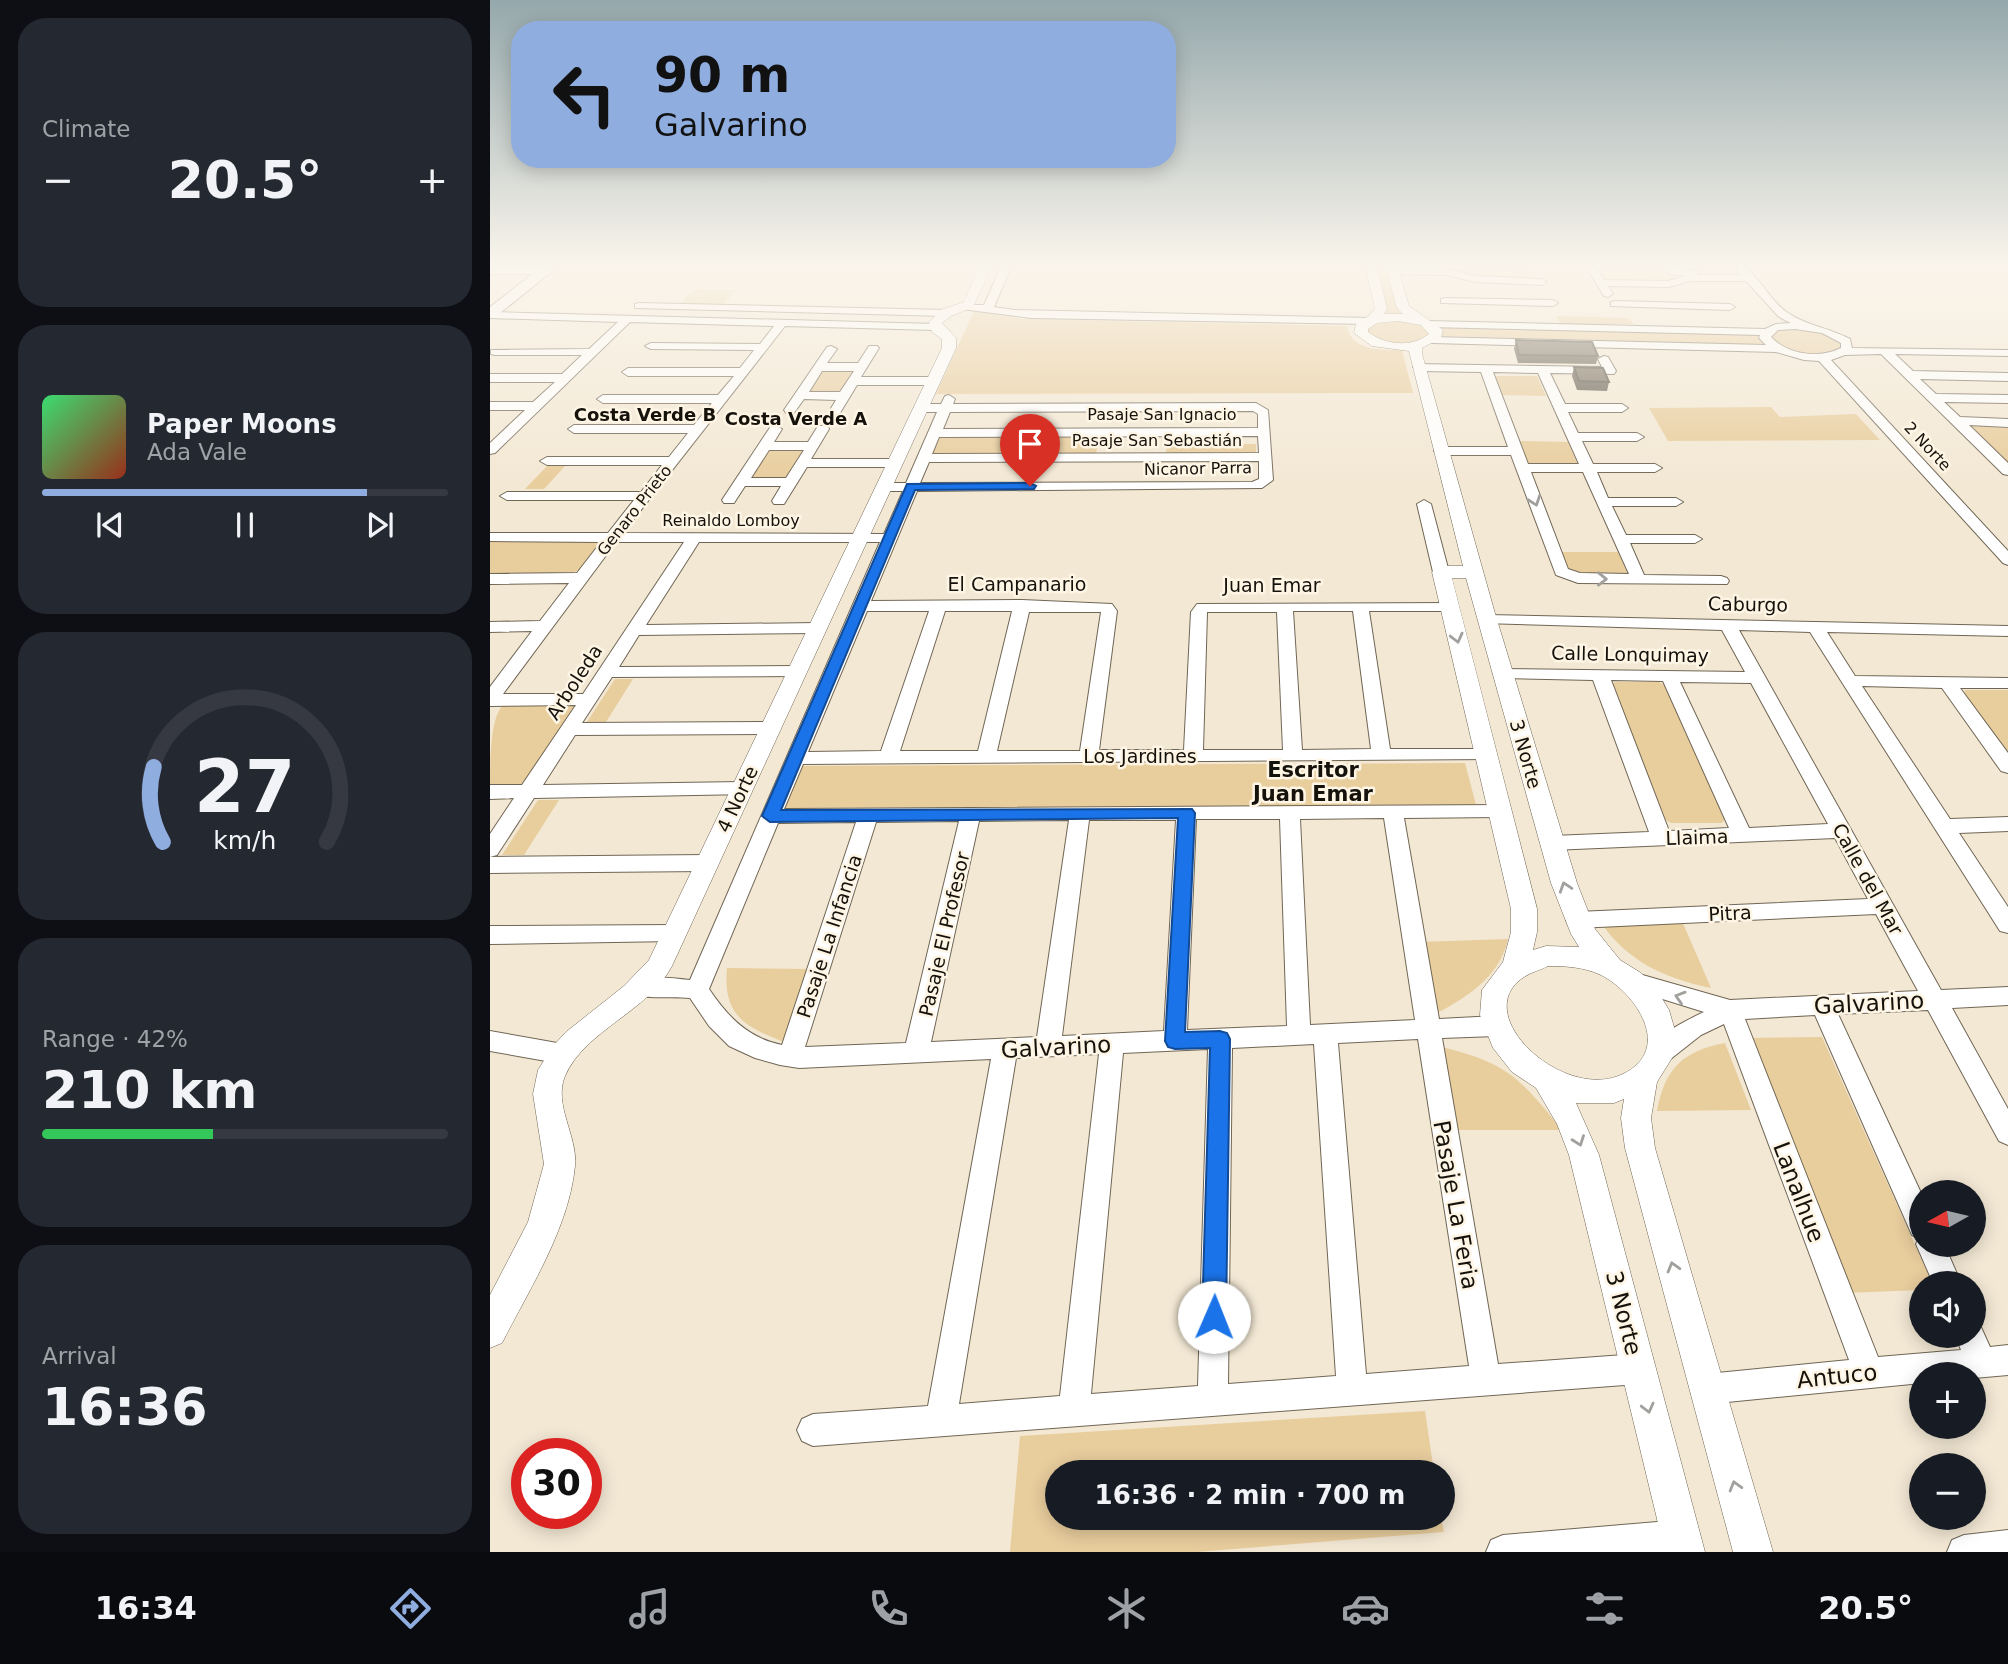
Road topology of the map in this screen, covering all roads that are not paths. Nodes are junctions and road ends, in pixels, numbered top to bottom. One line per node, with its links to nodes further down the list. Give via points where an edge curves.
1 (608, 337): 17 (street)
2 (771, 337): 10 (street, Genaro Prieto)
3 (949, 337): 33 (street, 4 Norte)
4 (1366, 337): 8 (street, via 1390,346)
5 (1430, 337): 8 (street, 3 Norte)
6 (1766, 337): 14 (street)
7 (1838, 337): 12 (street)
8 (1424, 343): 14 (street); 23 (street, 3 Norte, via 1415,351)
9 (651, 346): 10 (street)
10 (763, 347): 27 (street, Genaro Prieto)
11 (873, 348): 21 (street)
12 (1846, 348): 15 (street); 19 (street)
13 (831, 349): 22 (street)
14 (1779, 349): 19 (street)
15 (1877, 350): 18 (street); 28 (street)
16 (495, 352): 17 (street)
17 (593, 352): 31 (street)
18 (2008, 354)
19 (1822, 357): 94 (street, 2 Norte)
20 (1605, 359): 25 (street, via 1610,371)
21 (862, 366): 22 (street); 32 (street)
22 (819, 367): 34 (street)
23 (1419, 367): 24 (street); 62 (street, 3 Norte)
24 (1486, 368): 25 (street); 63 (street)
25 (1543, 370): 43 (street)
26 (628, 372): 27 (street)
27 (743, 372): 38 (street, Genaro Prieto)
28 (1909, 375): 30 (street); 36 (street)
29 (490, 377): 31 (street)
30 (2008, 377)
31 (566, 378): 41 (street)
32 (853, 381): 33 (street, Nicanor Parra); 35 (street)
33 (943, 395): 42 (street, Nicanor Parra); 55 (street, 4 Norte); 70 (street, 4 Norte, via 921,408)
34 (799, 396): 35 (street); 45 (street)
35 (845, 396): 46 (street)
36 (1933, 398): 39 (street); 47 (street)
37 (603, 399): 38 (street)
38 (721, 399): 50 (street, Genaro Prieto)
39 (2008, 400)
40 (490, 406): 41 (street)
41 (536, 406): 56 (street)
42 (1118, 407): 53 (street); 54 (street, Nicanor Parra, via 1253,407 1263,411)
43 (1560, 408): 44 (street); 57 (street)
44 (1622, 408)
45 (790, 410)
46 (836, 410)
47 (1956, 421): 48 (street); 74 (street)
48 (2008, 422)
49 (573, 429): 50 (street)
50 (698, 429): 68 (street, Genaro Prieto)
51 (776, 429): 59 (street)
52 (823, 429): 60 (street)
53 (1114, 432): 54 (street, Pasaje San Ignacio); 55 (street, Pasaje San Ignacio); 64 (street)
54 (1264, 432): 65 (street, Nicanor Parra)
55 (934, 433): 66 (street, 4 Norte)
56 (497, 437): 61 (street)
57 (1573, 437): 58 (street); 72 (street)
58 (1637, 437)
59 (765, 446): 60 (street); 75 (street)
60 (813, 446): 69 (street)
61 (490, 450)
62 (1441, 451): 63 (street); 97 (street, 3 Norte)
63 (1516, 451): 71 (street)
64 (1110, 457): 65 (street, Pasaje San Sebastián); 66 (street, Pasaje San Sebastián); 78 (street)
65 (1265, 457): 78 (street, Nicanor Parra, via 1266,480 1256,486)
66 (924, 458): 77 (street, 4 Norte)
67 (547, 461): 68 (street)
68 (673, 461): 81 (street, Genaro Prieto)
69 (802, 463): 70 (street); 76 (street)
70 (895, 463): 79 (street, 4 Norte)
71 (1522, 468): 72 (street); 100 (street, one-way to 100, via 1566,576)
72 (1588, 468): 73 (street); 84 (street)
73 (1655, 468)
74 (2008, 471)
75 (741, 482): 76 (street); 82 (street)
76 (791, 482): 83 (street)
77 (911, 486): 78 (street, Nicanor Parra); 79 (street, Nicanor Parra); 91 (street, 4 Norte)
78 (1104, 486)
79 (884, 487): 90 (street, 4 Norte)
80 (507, 496): 81 (street)
81 (645, 496): 88 (street, Genaro Prieto)
82 (729, 500)
83 (779, 501)
84 (1603, 502): 85 (street); 92 (street)
85 (1676, 502)
86 (1424, 504): 96 (street, 3 Norte)
87 (490, 537): 88 (street, Reinaldo Lomboy)
88 (612, 537): 89 (street, Reinaldo Lomboy); 98 (street, Genaro Prieto)
89 (694, 538): 90 (street, Reinaldo Lomboy); 114 (street, Arboleda)
90 (860, 538): 91 (street, Reinaldo Lomboy); 113 (street, 4 Norte)
91 (889, 538): 103 (street, 4 Norte)
92 (1620, 539): 93 (street); 100 (street)
93 (1695, 539)
94 (2002, 547): 95 (street, 2 Norte)
95 (2008, 560)
96 (1441, 572): 97 (street); 107 (street, 3 Norte)
97 (1474, 572): 108 (street, 3 Norte)
98 (581, 578): 99 (street); 110 (street, Genaro Prieto)
99 (490, 579)
100 (1639, 580): 101 (street)
101 (1721, 581)
102 (1022, 605): 104 (street, El Campanario); 135 (street); 136 (street, El Campanario, via 1109,608)
103 (860, 606): 104 (street, El Campanario); 137 (street, 4 Norte)
104 (939, 606): 138 (street)
105 (1285, 606): 106 (street, Juan Emar); 131 (street); 134 (street, Juan Emar, via 1209,606 1199,611)
106 (1360, 606): 107 (street, Juan Emar); 132 (street)
107 (1449, 606): 133 (street, 3 Norte, one-way to 133)
108 (1487, 620): 109 (street, Caburgo); 120 (street, 3 Norte)
109 (1728, 625): 112 (street, Caburgo); 123 (street, Calle del Mar)
110 (545, 626): 111 (street); 116 (street, Genaro Prieto)
111 (490, 627)
112 (1815, 627): 115 (street, Caburgo); 124 (street)
113 (817, 628): 114 (street); 117 (street, 4 Norte)
114 (634, 629): 119 (street, Arboleda)
115 (2008, 631)
116 (510, 671): 118 (street); 127 (street, Genaro Prieto)
117 (797, 671): 119 (street); 129 (street, 4 Norte)
118 (490, 672)
119 (606, 673): 128 (street, Arboleda)
120 (1502, 673): 121 (street, Calle Lonquimay); 156 (street, 3 Norte)
121 (1600, 675): 122 (street, Calle Lonquimay); 155 (street)
122 (1669, 676): 123 (street, Calle Lonquimay); 154 (street)
123 (1758, 678): 153 (street, Calle del Mar)
124 (1850, 681): 125 (street); 152 (street)
125 (1947, 682): 126 (street); 139 (street)
126 (2008, 683)
127 (490, 699): 128 (street)
128 (589, 699): 130 (street, Arboleda)
129 (771, 728): 130 (street); 140 (street, 4 Norte)
130 (569, 729): 141 (street, Arboleda)
131 (1293, 755): 132 (street, Los Jardines); 134 (street, Los Jardines)
132 (1381, 755): 133 (street, Los Jardines)
133 (1485, 755): 143 (street, 3 Norte)
134 (1193, 756): 136 (street, Los Jardines)
135 (986, 757): 136 (street, Los Jardines); 138 (street, Los Jardines)
136 (1089, 757)
137 (795, 758): 138 (street, Los Jardines); 150 (street, 4 Norte)
138 (888, 758)
139 (2008, 767)
140 (742, 789): 141 (street); 158 (street, 4 Norte)
141 (528, 791): 142 (street); 157 (street, Arboleda)
142 (490, 792)
143 (1499, 810): 144 (street); 166 (street, 3 Norte, via 1524,909)
144 (1393, 811): 145 (street); 175 (street, Pasaje La Feria)
145 (1290, 812): 146 (street); 176 (street)
146 (1186, 813): 148 (street); 179 (street)
147 (971, 814): 148 (street); 149 (street); 183 (street, Pasaje El Profesor)
148 (1080, 814): 181 (street)
149 (868, 815): 150 (street); 185 (street, Pasaje La Infancia)
150 (770, 816): 169 (street, 4 Norte)
151 (2008, 824): 152 (street)
152 (1944, 826): 160 (street)
153 (1842, 831): 154 (street, Llaima); 161 (street, Calle del Mar)
154 (1743, 835): 155 (street, Llaima)
155 (1662, 839): 156 (street, Llaima)
156 (1552, 843): 162 (street, 3 Norte, one-way to 156)
157 (490, 850)
158 (707, 863): 159 (street); 164 (street, 4 Norte)
159 (490, 865)
160 (2001, 903): 163 (street)
161 (1883, 906): 162 (street, Pitra); 171 (street, Calle del Mar)
162 (1577, 920): 167 (street, 3 Norte)
163 (2008, 925)
164 (674, 933): 165 (street); 168 (street, 4 Norte)
165 (490, 935)
166 (1515, 968): 167 (street, via 1559,955 1584,958); 174 (street, via 1494,1000)
167 (1621, 974): 173 (street, Galvarino, one-way to 167); 186 (street, via 1643,991 1658,1016 1662,1042)
168 (643, 988): 169 (street); 184 (street, 4 Norte)
169 (697, 990): 185 (street, Galvarino, via 726,1031 755,1048)
170 (2008, 996): 171 (street, Galvarino)
171 (1934, 1000): 172 (street, Galvarino); 188 (street, Calle del Mar)
172 (1823, 1006): 173 (street, Galvarino); 189 (street)
173 (1730, 1010): 186 (street, Galvarino, via 1693,1028); 193 (street, Lanalhue)
174 (1496, 1026): 175 (street, Galvarino); 187 (street, via 1519,1062)
175 (1427, 1029): 176 (street, Galvarino); 194 (street, Pasaje La Feria)
176 (1312, 1035): 177 (street, Galvarino); 196 (street)
177 (1220, 1039): 179 (street, Galvarino); 197 (street)
178 (490, 1041): 184 (street)
179 (1175, 1041): 180 (street, Galvarino)
180 (1112, 1044): 181 (street, Galvarino); 198 (street)
181 (1048, 1047): 182 (street, Galvarino)
182 (1006, 1049): 183 (street, Galvarino); 199 (street)
183 (916, 1053): 185 (street, Galvarino)
184 (563, 1054): 190 (street, 4 Norte, via 547,1093 559,1146 553,1195)
185 (790, 1057)
186 (1651, 1065): 187 (street, via 1631,1084 1599,1092); 195 (street, one-way to 186, via 1640,1148 1636,1118)
187 (1547, 1081): 192 (street, 3 Norte, one-way to 192, via 1570,1119 1584,1155)
188 (2008, 1133)
189 (1909, 1197)
190 (490, 1332)
191 (1987, 1352): 193 (street, Antuco)
192 (1638, 1369): 194 (street); 201 (street, 3 Norte, one-way to 201)
193 (1869, 1373): 195 (street, Antuco)
194 (1486, 1380): 196 (street)
195 (1707, 1389): 204 (street, one-way to 195)
196 (1352, 1390): 197 (street)
197 (1213, 1401): 198 (street)
198 (1074, 1411): 199 (street)
199 (941, 1420): 200 (street)
200 (813, 1430)
201 (1683, 1545): 203 (street)
202 (2008, 1547): 205 (street)
203 (1503, 1552)
204 (1753, 1552)
205 (1964, 1552)

